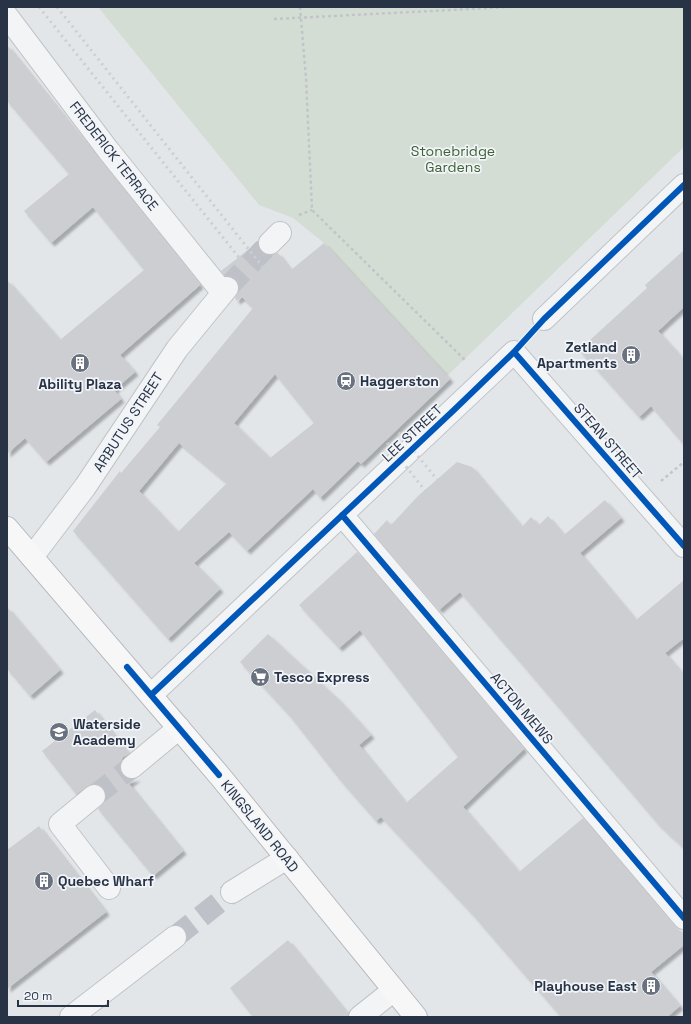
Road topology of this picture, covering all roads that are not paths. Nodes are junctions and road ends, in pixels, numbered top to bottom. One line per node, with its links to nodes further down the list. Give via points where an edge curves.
1 (7, 16): 3 (street, FREDERICK TERRACE, via 108,150)
2 (684, 185): 4 (street)
3 (225, 290): 9 (street, ARBUTUS STREET, via 176,349 85,487)
4 (544, 319)
5 (514, 352): 6 (street, LEE STREET); 8 (street, STEAN STREET)
6 (342, 515): 10 (street, LEE STREET); 17 (street, ACTON MEWS)
7 (7, 528): 9 (highway, KINGSLAND ROAD)
8 (684, 546)
9 (32, 557): 10 (highway, KINGSLAND ROAD)
10 (151, 694): 11 (highway, KINGSLAND ROAD)
11 (180, 728): 12 (street); 14 (highway, KINGSLAND ROAD)
12 (132, 767)
13 (94, 796): 15 (street, via 60,824)
14 (287, 858): 16 (street); 19 (highway, KINGSLAND ROAD)
15 (109, 888)
16 (232, 892)
17 (684, 918)
18 (175, 937): 20 (street)
19 (394, 990): 21 (street); 22 (highway, KINGSLAND ROAD)
20 (71, 1017)
21 (360, 1017)
22 (416, 1017)

